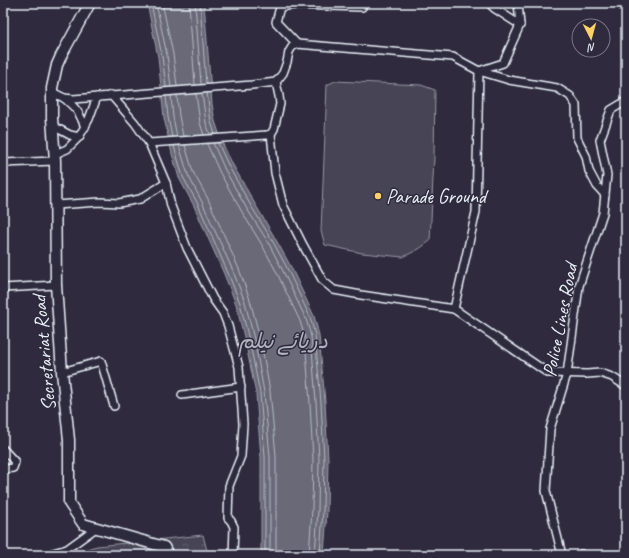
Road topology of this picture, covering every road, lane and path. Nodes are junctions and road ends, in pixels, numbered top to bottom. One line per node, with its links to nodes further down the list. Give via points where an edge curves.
1 (90, 3): 11 (main road, Secretariat Road, via 59,61)
2 (361, 3): 8 (street, via 362,7 280,7 276,22)
3 (489, 3): 7 (street)
4 (518, 3): 7 (street)
5 (617, 3): 6 (street)
6 (626, 8)
7 (520, 25): 9 (street, via 503,63)
8 (297, 44): 9 (street, via 453,57); 10 (street, via 289,52 283,74)
9 (479, 71): 24 (street, via 509,80 558,88 570,96 576,104 577,138 586,156 589,170); 28 (street, via 476,212)
10 (276, 82): 12 (street); 18 (street, via 280,104)
11 (52, 92): 14 (street); 16 (main road, Secretariat Road)
12 (111, 95): 13 (street); 20 (street)
13 (97, 96): 14 (street); 17 (street)
14 (64, 98): 17 (street, via 76,109)
15 (626, 101): 24 (street, Police Lines Road, via 611,110 600,140 607,174)
16 (53, 126): 19 (street); 21 (main road, Secretariat Road)
17 (85, 127): 19 (street)
18 (271, 134): 20 (street); 28 (street, via 283,205 323,281 334,290 362,296)
19 (79, 137): 21 (street)
20 (150, 143): 23 (street)
21 (55, 157): 22 (street); 25 (main road, Secretariat Road)
22 (3, 163)
23 (166, 183): 25 (street, via 140,199 119,203); 32 (street, via 171,206 187,248 223,313)
24 (605, 195): 30 (street, Police Lines Road, via 603,212 579,286)
25 (56, 205): 26 (main road, Secretariat Road)
26 (56, 285): 27 (street); 29 (main road, Secretariat Road)
27 (3, 288)
28 (454, 309): 30 (street, via 548,372)
29 (62, 372): 34 (street, via 101,361); 37 (main road, Secretariat Road, via 70,440 69,503 84,524)
30 (568, 374): 31 (street, via 600,373); 41 (street, Police Lines Road, via 550,428 546,491)
31 (626, 386)
32 (241, 387): 33 (street); 40 (street, via 242,456 229,486 228,518 234,527)
33 (182, 395)
34 (114, 406)
35 (3, 449): 36 (street, via 15,462 13,468)
36 (3, 467)
37 (96, 528): 38 (street, via 67,549); 39 (main road, Secretariat Road, via 164,547)
38 (46, 555)
39 (168, 555)
40 (233, 555)
41 (562, 555)

